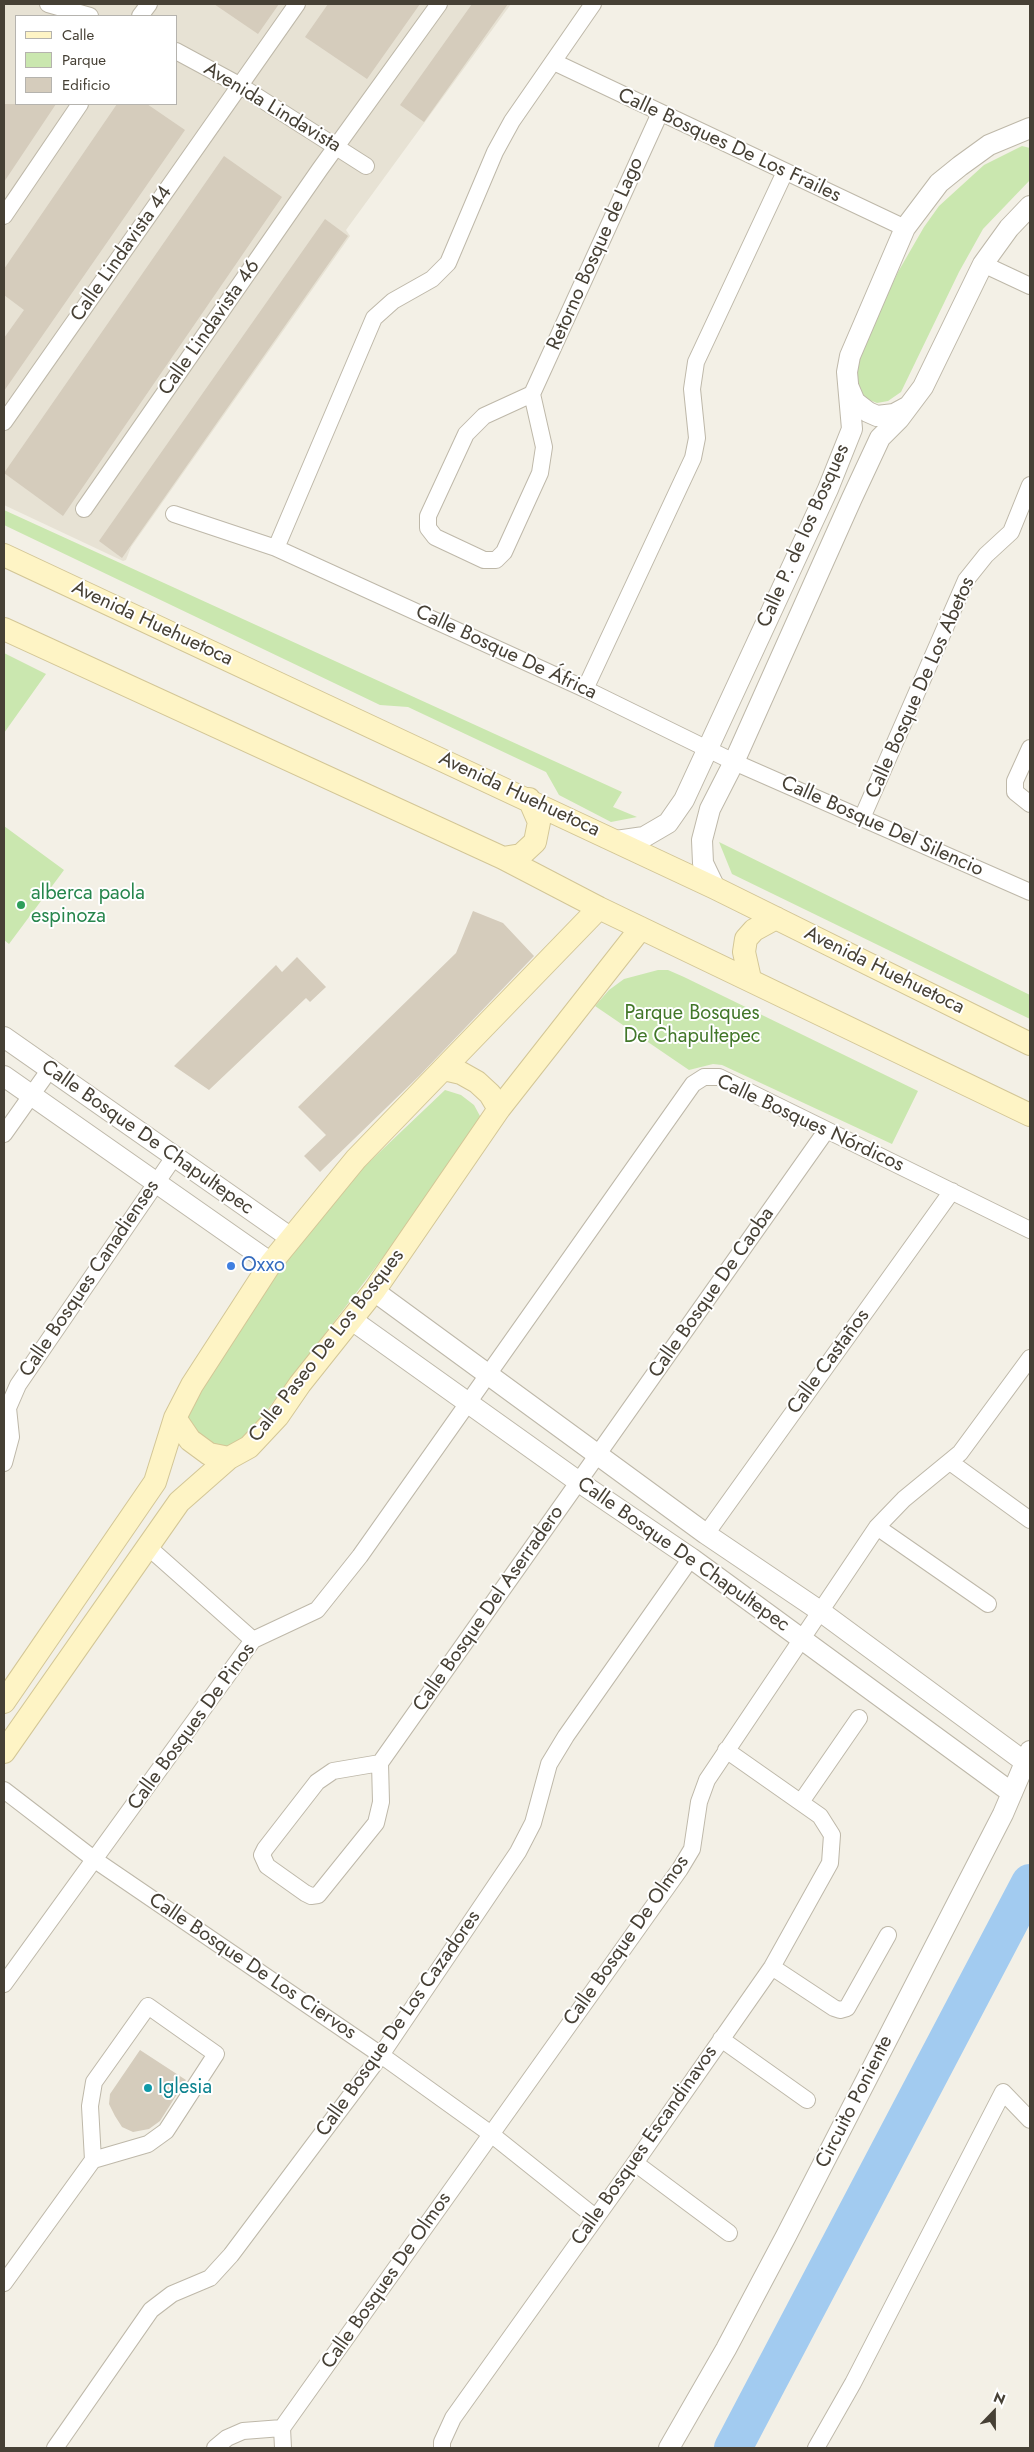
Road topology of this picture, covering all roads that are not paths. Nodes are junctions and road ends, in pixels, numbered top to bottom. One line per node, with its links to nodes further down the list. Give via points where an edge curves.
1 (48, 4): 6 (street)
2 (149, 4): 7 (street)
3 (297, 4): 10 (street, Calle Lindavista 44)
4 (440, 4): 14 (street, Calle Lindavista 46)
5 (593, 4): 9 (street)
6 (86, 15)
7 (141, 15)
8 (178, 52): 10 (street, Avenida Lindavista)
9 (554, 62): 12 (street, Calle Bosques De Los Frailes); 29 (street, via 504,136 448,263 432,279 393,301 374,318)
10 (239, 85): 14 (street, Avenida Lindavista); 25 (street, Calle Lindavista 44)
11 (79, 105): 18 (street)
12 (660, 113): 16 (street, Calle Bosques De Los Frailes); 23 (street, Retorno Bosque de Lago)
13 (1027, 129): 19 (street, Calle P. de los Bosques, via 988,145 960,166 939,184)
14 (337, 146): 15 (street, Avenida Lindavista); 27 (street, Calle Lindavista 46)
15 (366, 166)
16 (785, 172): 19 (street, Calle Bosques De Los Frailes); 32 (street, via 696,362 692,389 698,438 693,458)
17 (1030, 206): 20 (street, Calle P. de los Bosques)
18 (4, 216)
19 (905, 228): 22 (street, Calle P. de los Bosques, via 850,356)
20 (983, 264): 21 (street); 24 (street, Calle P. de los Bosques, via 923,387)
21 (1030, 286)
22 (848, 386): 24 (street, via 855,402 877,416 894,414); 34 (street, Calle P. de los Bosques, via 852,429 828,489)
23 (532, 394): 23 (street, via 484,416 466,434 428,516 428,528 435,537 484,560 496,560 504,552 540,473 544,447)
24 (909, 406): 35 (street, Calle P. de los Bosques, via 880,438)
25 (4, 422)
26 (1030, 486): 38 (street, Calle Bosque De Los Abetos, via 1011,532 986,555 966,580)
27 (84, 509)
28 (174, 514): 29 (street, Calle Bosque De África)
29 (276, 548): 32 (street, Calle Bosque De África)
30 (4, 555): 36 (main road, Avenida Huehuetoca)
31 (4, 629): 40 (main road)
32 (585, 689): 34 (street, Calle Bosque De África)
33 (1030, 748): 37 (street, via 1015,781 1015,792)
34 (706, 749): 35 (street, Calle Bosque De África); 39 (street, Calle P. de los Bosques, via 684,800 668,823 644,837)
35 (734, 762): 38 (street, Calle Bosque Del Silencio); 41 (street, Calle P. de los Bosques, via 710,809 702,840 703,863)
36 (529, 800): 39 (main road, Avenida Huehuetoca); 40 (main road, via 539,822 535,842 521,855)
37 (1030, 804)
38 (862, 818): 42 (street, Calle Bosque Del Silencio)
39 (616, 841): 41 (main road, Avenida Huehuetoca)
40 (504, 858): 43 (main road)
41 (715, 888): 44 (main road, Avenida Huehuetoca)
42 (1030, 892)
43 (599, 908): 45 (main road); 50 (main road)
44 (776, 918): 46 (main road, via 754,930 746,940 744,952); 48 (main road, Avenida Huehuetoca)
45 (640, 928): 46 (main road); 53 (main road, Calle Paseo De Los Bosques)
46 (750, 979): 54 (main road)
47 (4, 1037): 49 (street, Calle Bosque De Chapultepec)
48 (1030, 1044)
49 (50, 1069): 52 (street); 57 (street, Calle Bosque De Chapultepec)
50 (444, 1069): 53 (main road, via 461,1073 477,1082); 61 (main road, via 356,1159)
51 (4, 1076): 52 (street, Calle Bosque De Chapultepec)
52 (32, 1095): 56 (street); 58 (street, Calle Bosque De Chapultepec)
53 (499, 1109): 63 (main road, Calle Paseo De Los Bosques)
54 (1030, 1116)
55 (826, 1131): 59 (street, Calle Bosques Nórdicos); 66 (street, Calle Bosques Nórdicos, via 719,1078 704,1077 693,1084); 69 (street, Calle Bosque De Caoba)
56 (4, 1134)
57 (174, 1157): 58 (street, Calle Bosques Canadienses); 61 (street, Calle Bosque De Chapultepec)
58 (155, 1182): 62 (street, Calle Bosque De Chapultepec); 72 (street, Calle Bosques Canadienses, via 18,1385 8,1408 11,1437)
59 (952, 1191): 60 (street, Calle Bosques Nórdicos); 76 (street, Calle Castaños)
60 (1030, 1230)
61 (291, 1238): 62 (main road)
62 (271, 1262): 68 (main road, via 192,1385)
63 (374, 1291): 64 (main road, Calle Paseo De Los Bosques); 66 (street, Calle Bosque De Chapultepec)
64 (352, 1320): 67 (street, Calle Bosque De Chapultepec); 70 (main road, Calle Paseo De Los Bosques, via 278,1416 249,1447)
65 (1030, 1358): 71 (street, via 972,1439)
66 (488, 1374): 67 (street, Calle Bosques De Pinos); 69 (street, Calle Bosque De Chapultepec)
67 (467, 1402): 73 (street, Calle Bosque De Chapultepec); 82 (street, Calle Bosques De Pinos, via 360,1556 317,1610)
68 (175, 1418): 70 (main road, via 190,1440 210,1454); 83 (main road, via 155,1482)
69 (598, 1455): 73 (street, Calle Bosque Del Aserradero); 76 (street, Calle Bosque De Chapultepec)
70 (229, 1458): 77 (main road, Calle Paseo De Los Bosques, via 179,1502)
71 (950, 1462): 74 (street); 75 (street)
72 (4, 1463)
73 (578, 1482): 78 (street, Calle Bosque De Chapultepec); 88 (street, Calle Bosque Del Aserradero)
74 (1030, 1520)
75 (877, 1527): 79 (street); 80 (street)
76 (706, 1534): 80 (street, Calle Bosque De Chapultepec)
77 (147, 1546): 82 (street); 86 (main road, Calle Paseo De Los Bosques)
78 (691, 1558): 81 (street, Calle Bosque De Chapultepec); 97 (street, Calle Bosque De Los Cazadores, via 566,1736 549,1764 533,1823 518,1852)
79 (988, 1604)
80 (820, 1611): 81 (street, Calle Bosque De Olmos); 87 (street, Calle Bosque De Chapultepec)
81 (801, 1638): 85 (street, Calle Bosque De Olmos); 90 (street, Calle Bosque De Chapultepec)
82 (252, 1640): 92 (street, Calle Bosques De Pinos)
83 (4, 1702)
84 (859, 1718): 91 (street)
85 (726, 1750): 91 (street); 100 (street, Calle Bosque De Olmos, via 707,1780 699,1802 692,1848 680,1869)
86 (4, 1752)
87 (1028, 1756): 90 (street, Circuito Poniente)
88 (380, 1763): 88 (street, via 333,1771 317,1782 265,1849 262,1855 268,1866 311,1896 323,1890 376,1823 381,1802)
89 (4, 1790): 92 (street, Calle Bosque De Los Ciervos)
90 (1012, 1793): 111 (street, Circuito Poniente, via 786,2236)
91 (801, 1802): 94 (street, Calle Bosques Escandinavos, via 820,1816 832,1835 830,1863)
92 (95, 1860): 95 (street, Calle Bosques De Pinos); 97 (street, Calle Bosque De Los Ciervos)
93 (888, 1935): 94 (street, via 847,2008 840,2010)
94 (772, 1967): 96 (street, Calle Bosques Escandinavos)
95 (4, 1984)
96 (721, 2039): 98 (street); 102 (street, Calle Bosques Escandinavos)
97 (381, 2055): 100 (street, Calle Bosque De Los Ciervos); 107 (street, Calle Bosque De Los Cazadores, via 231,2255 210,2278 172,2294 151,2310)
98 (807, 2100)
99 (1030, 2120): 112 (street, via 1003,2092)
100 (491, 2134): 103 (street, Calle Bosque De Los Ciervos); 106 (street, Calle Bosques De Olmos)
101 (94, 2160): 101 (street, via 90,2106 94,2082 148,2006 216,2054 166,2131 148,2144); 105 (street)
102 (635, 2163): 103 (street, Calle Bosques Escandinavos); 104 (street)
103 (595, 2216): 110 (street, Calle Bosques Escandinavos, via 453,2418)
104 (729, 2233)
105 (4, 2283)
106 (282, 2428): 108 (street, via 243,2431); 109 (street)
107 (56, 2448)
108 (215, 2448)
109 (283, 2448)
110 (442, 2448)
111 (669, 2448)
112 (816, 2448)

